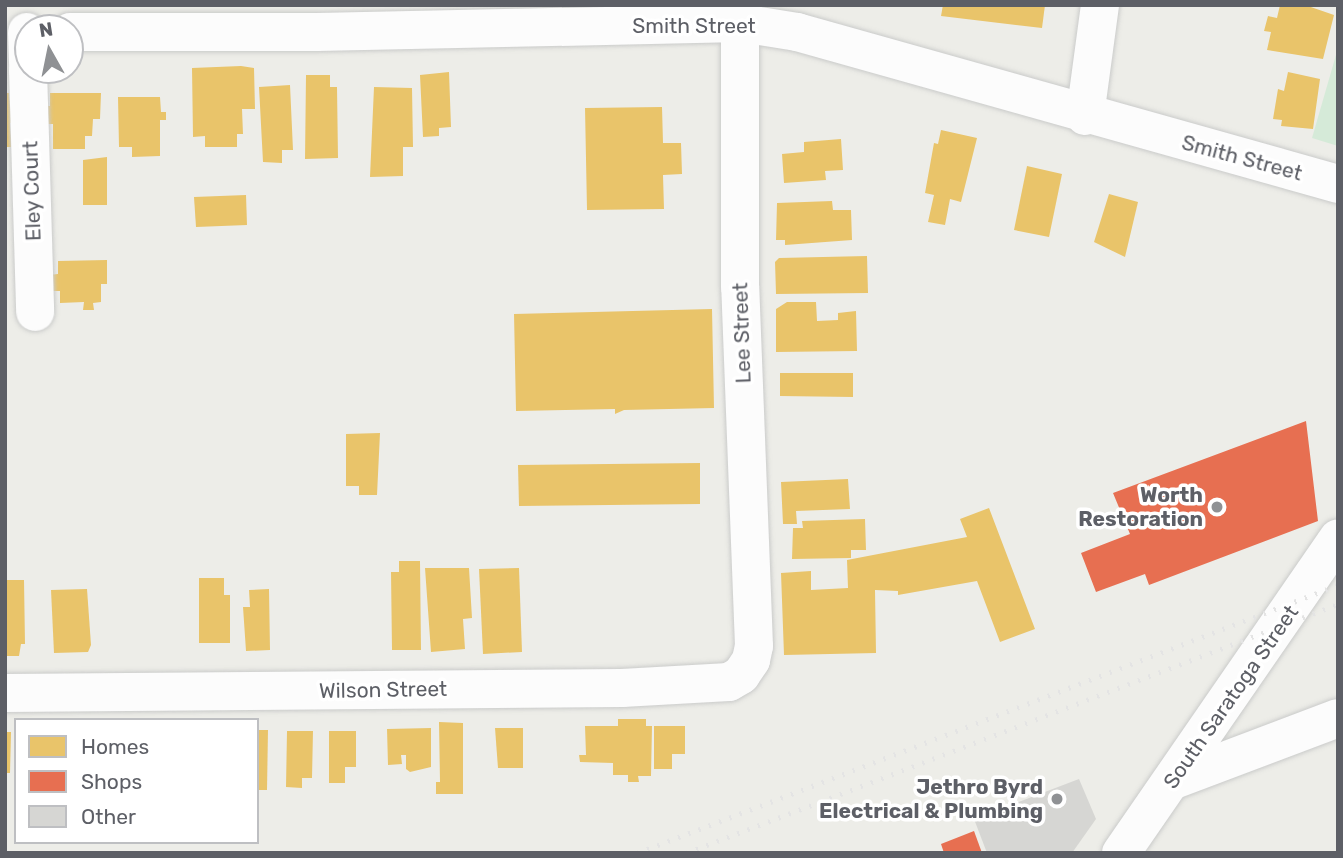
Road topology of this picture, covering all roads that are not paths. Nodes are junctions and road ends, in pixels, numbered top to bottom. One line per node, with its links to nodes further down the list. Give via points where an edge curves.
1 (1100, 5): 5 (street)
2 (740, 14): 3 (street, Smith Street, via 317,32); 5 (street, Smith Street); 9 (street, Lee Street, via 740,286)
3 (84, 32)
4 (28, 84): 7 (street, Eley Court)
5 (1085, 116): 6 (street, Smith Street)
6 (1338, 184)
7 (36, 312)
8 (1338, 539): 12 (street, South Saratoga Street)
9 (751, 660): 10 (street, Wilson Street, via 729,682 622,688)
10 (5, 693)
11 (1338, 718): 12 (street)
12 (1174, 780): 13 (street, South Saratoga Street)
13 (1121, 853)

